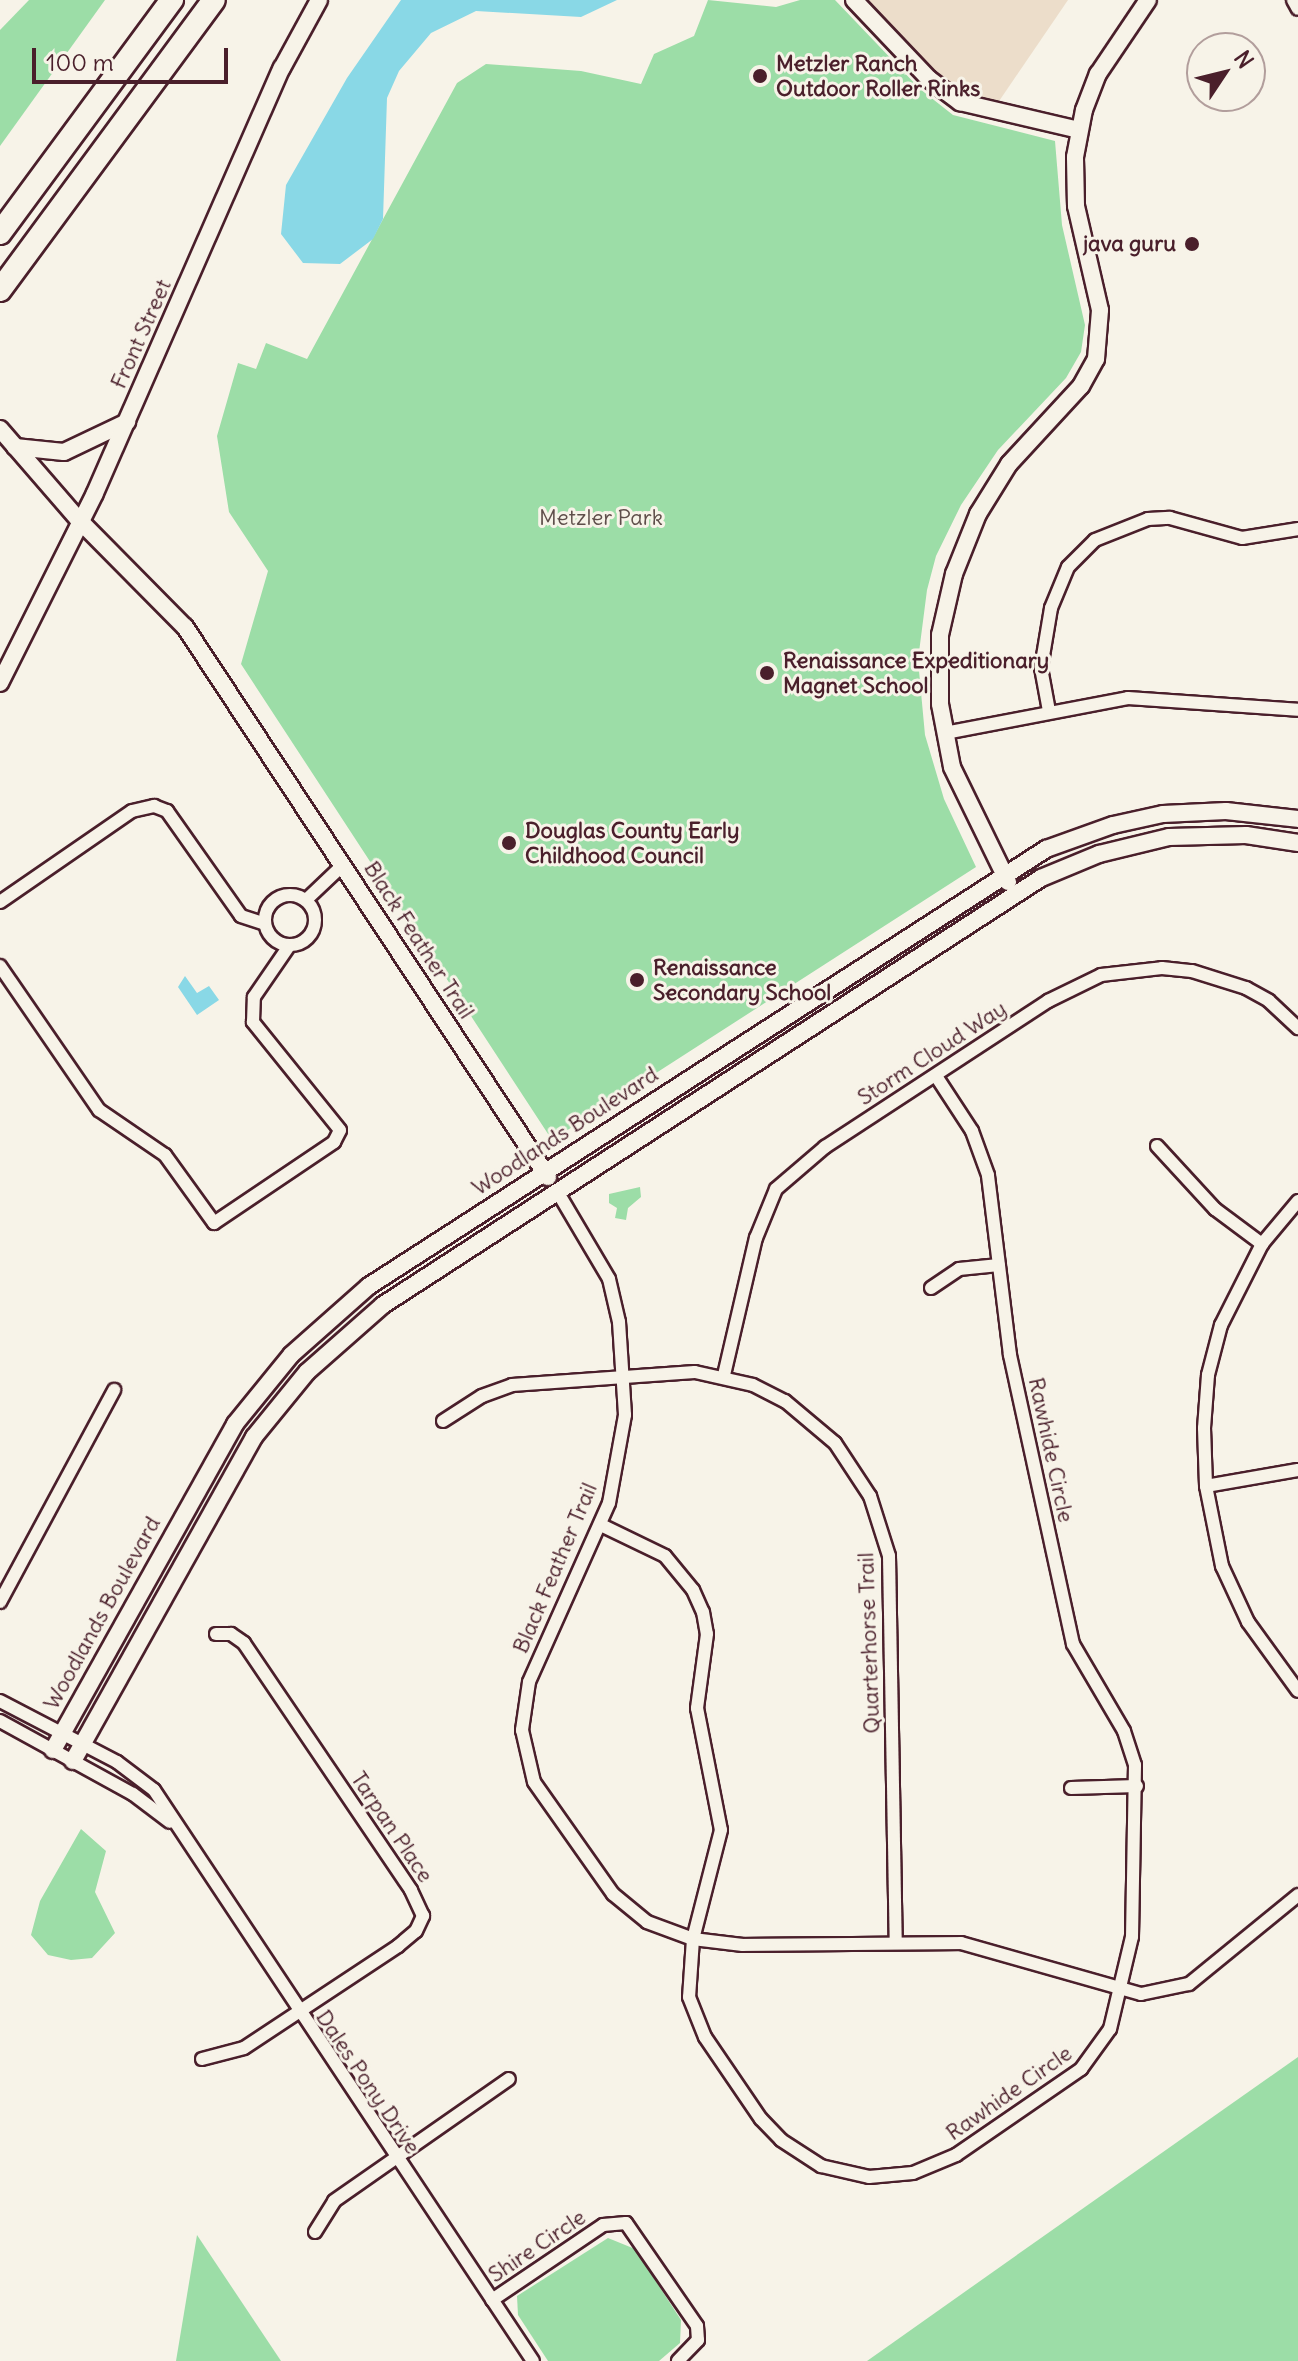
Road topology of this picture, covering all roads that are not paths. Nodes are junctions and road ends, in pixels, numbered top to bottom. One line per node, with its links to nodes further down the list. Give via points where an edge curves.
1 (172, 0): 9 (highway)
2 (214, 0): 10 (highway)
3 (319, 0): 11 (street, Front Street, via 282,68)
4 (854, 0): 8 (street, via 929,79 960,102)
5 (1148, 0): 8 (street, via 1098,74)
6 (1293, 0): 7 (street)
7 (1298, 9)
8 (1079, 130): 19 (street, via 1076,206 1100,310 1100,345 1081,386 1027,442 993,488 966,542 940,635)
9 (0, 233)
10 (0, 290)
11 (127, 422): 13 (street, via 64,452); 14 (street, Front Street)
12 (0, 429): 13 (street, Black Feather Trail)
13 (15, 447): 14 (street, Black Feather Trail)
14 (78, 519): 16 (street, Front Street); 22 (street, Black Feather Trail, via 185,627)
15 (1298, 529): 18 (street, via 1242,538 1170,518 1148,519 1095,540 1068,567 1051,608 1041,668)
16 (0, 683)
17 (1298, 710): 18 (street, via 1149,697)
18 (1049, 711): 19 (street)
19 (945, 733): 23 (street, via 966,802)
20 (1298, 819): 23 (street, Woodlands Boulevard, via 1226,811 1136,819 1068,840)
21 (1298, 843): 24 (street, Woodlands Boulevard, via 1220,834 1139,843 1081,860)
22 (343, 865): 25 (street); 33 (street, Black Feather Trail)
23 (1003, 873): 24 (street); 33 (street, Woodlands Boulevard)
24 (1014, 893): 34 (street, Woodlands Boulevard)
25 (306, 900): 27 (street, via 291,895 274,900); 28 (street, via 315,925 306,940)
26 (0, 902): 27 (street, via 132,811 154,806 167,811 241,916)
27 (265, 924): 28 (street, via 273,939)
28 (289, 946): 29 (street, via 254,997 253,1022 340,1130 334,1142 214,1223 165,1155 99,1110)
29 (0, 966)
30 (1298, 1028): 31 (street, Storm Cloud Way, via 1269,1001 1224,979 1162,968 1133,970 1075,986)
31 (936, 1076): 37 (street, Rawhide Circle, via 982,1150); 40 (street, Storm Cloud Way, via 804,1161 776,1189 759,1228)
32 (1157, 1146): 36 (street, via 1215,1209)
33 (544, 1171): 34 (street, Black Feather Trail); 51 (street, Woodlands Boulevard, via 369,1286 273,1375 212,1460)
34 (557, 1191): 39 (street, Black Feather Trail, via 609,1279); 52 (street, Woodlands Boulevard, via 383,1305 290,1390 220,1492)
35 (1298, 1201): 36 (street)
36 (1262, 1244): 44 (street, via 1215,1340 1205,1391)
37 (999, 1265): 38 (street, via 959,1269); 55 (street, Rawhide Circle, via 1012,1366 1071,1634 1086,1673 1124,1731)
38 (931, 1288)
39 (623, 1374): 40 (street, Quarterhorse Trail); 42 (street, Quarterhorse Trail, via 512,1385 482,1396); 45 (street, Black Feather Trail, via 620,1462)
40 (724, 1375): 60 (street, Quarterhorse Trail, via 785,1401 835,1443 855,1469 882,1527 889,1556)
41 (114, 1390): 46 (street)
42 (443, 1421)
43 (1298, 1470): 44 (street)
44 (1206, 1486): 48 (street, via 1226,1575 1248,1622)
45 (601, 1525): 59 (street, Rawhide Circle, via 665,1556 693,1590 703,1612 707,1634 697,1708 721,1830); 59 (street, Black Feather Trail, via 529,1682 522,1712 524,1747 534,1782 604,1884 647,1922)
46 (0, 1602)
47 (216, 1634): 62 (street, Tarpan Place, via 231,1634 244,1643 422,1912 410,1936)
48 (1298, 1691)
49 (0, 1701): 51 (street, Dales Pony Drive)
50 (0, 1721): 53 (street, Dales Pony Drive)
51 (62, 1733): 52 (street, Dales Pony Drive); 53 (street, Woodlands Boulevard)
52 (83, 1743): 54 (street, Woodlands Boulevard); 57 (street, Dales Pony Drive, via 148,1783)
53 (53, 1750): 54 (street, Dales Pony Drive)
54 (73, 1761): 57 (street, Dales Pony Drive)
55 (1137, 1786): 56 (street); 61 (street, Rawhide Circle, via 1136,1909)
56 (1071, 1788)
57 (172, 1824): 62 (street, Dales Pony Drive)
58 (1298, 1895): 61 (street, Black Feather Trail, via 1189,1984 1157,1994)
59 (693, 1939): 60 (street, Black Feather Trail, via 743,1945); 61 (street, Rawhide Circle, via 689,1997 695,2018 761,2119 802,2156 869,2177 913,2173 945,2161 1068,2079 1103,2042)
60 (896, 1941): 61 (street, Black Feather Trail, via 982,1947)
61 (1120, 1991)
62 (298, 2013): 63 (street, Tarpan Place, via 234,2054); 65 (street, Dales Pony Drive)
63 (202, 2059)
64 (509, 2079): 65 (street)
65 (394, 2158): 66 (street, via 334,2201); 67 (street, Dales Pony Drive)
66 (315, 2232)
67 (492, 2300): 68 (street, Dales Pony Drive); 69 (street, Shire Circle, via 603,2225 626,2223 697,2326 694,2347)
68 (533, 2361)
69 (678, 2361)

